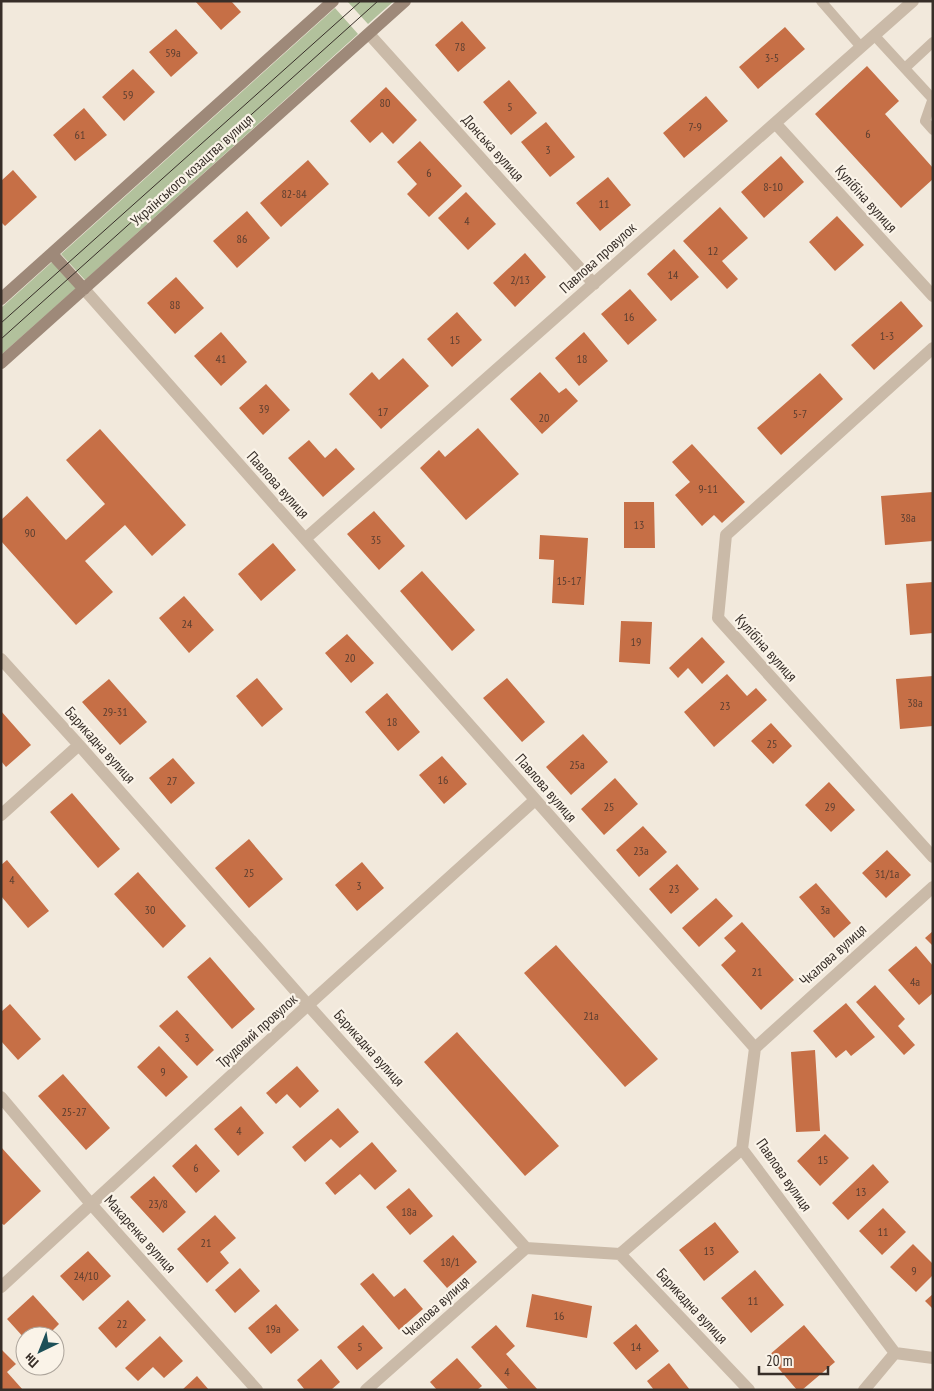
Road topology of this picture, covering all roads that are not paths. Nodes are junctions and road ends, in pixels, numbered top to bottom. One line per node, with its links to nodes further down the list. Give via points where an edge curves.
1 (333, 1): 13 (street, Українського козацтва вулиця)
2 (405, 1): 5 (street, Українського козацтва вулиця)
3 (821, 1): 8 (lane)
4 (913, 1): 6 (street, Павлова провулок)
5 (369, 34): 14 (street, Донська вулиця); 15 (street, Українського козацтва вулиця)
6 (874, 35): 8 (street, Павлова провулок); 9 (lane)
7 (933, 42): 9 (lane)
8 (861, 47): 11 (street, Павлова провулок)
9 (905, 68): 10 (lane)
10 (932, 98): 12 (lane, via 925,121)
11 (775, 123): 14 (street, Павлова провулок); 16 (street, Кулібіна вулиця)
12 (933, 130)
13 (52, 254): 15 (street, Павлова вулиця); 17 (street, Українського козацтва вулиця)
14 (594, 284): 20 (street, Павлова провулок)
15 (84, 290): 19 (street, Українського козацтва вулиця); 20 (street, Павлова вулиця)
16 (933, 296)
17 (1, 299)
18 (933, 348): 25 (street, Кулібіна вулиця, via 726,535 718,618)
19 (1, 363)
20 (305, 539): 23 (street, Павлова вулиця)
21 (1, 660): 22 (street, Барикадна вулиця)
22 (79, 745): 24 (street); 27 (street, Барикадна вулиця)
23 (535, 800): 27 (street, Трудовий провулок); 28 (street, Павлова вулиця)
24 (1, 815)
25 (933, 857)
26 (933, 886): 28 (street, Чкалова вулиця)
27 (308, 1005): 31 (street, Трудовий провулок); 32 (street, Барикадна вулиця)
28 (755, 1048): 30 (street, Павлова вулиця)
29 (1, 1097): 31 (street, Макаренка вулиця)
30 (742, 1149): 33 (street); 35 (street, Павлова вулиця)
31 (91, 1204): 34 (street, Трудовий провулок); 37 (street, Макаренка вулиця)
32 (526, 1248): 33 (street); 38 (street, Чкалова вулиця)
33 (620, 1254): 39 (street, Барикадна вулиця)
34 (1, 1287)
35 (895, 1353): 36 (street); 40 (street)
36 (933, 1358)
37 (257, 1390)
38 (366, 1390)
39 (749, 1390)
40 (864, 1390)

